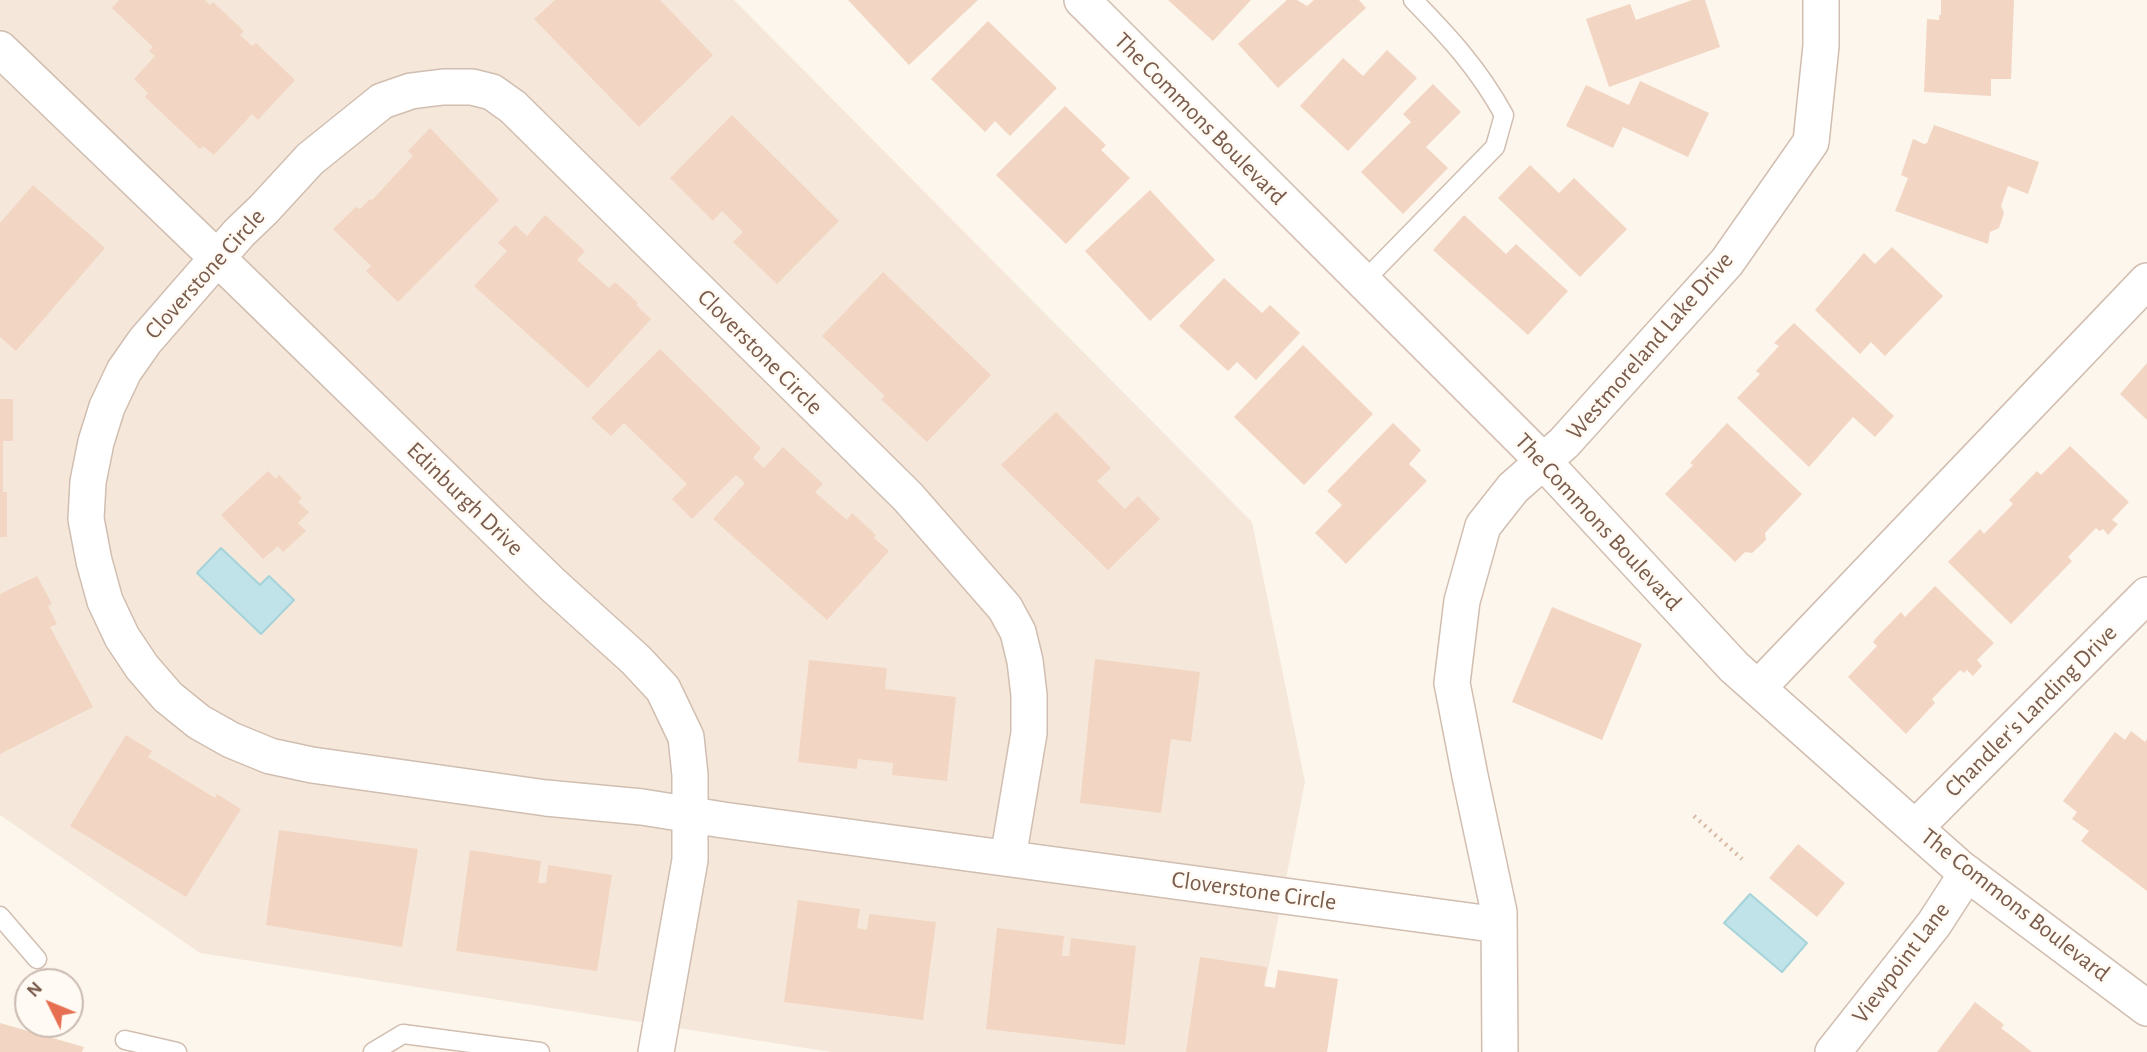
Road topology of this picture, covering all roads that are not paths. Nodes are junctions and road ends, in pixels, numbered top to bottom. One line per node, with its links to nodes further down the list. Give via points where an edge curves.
1 (1082, 0): 7 (street, The Commons Boulevard)
2 (1413, 0): 7 (lane, via 1455,43 1504,115 1494,147)
3 (1821, 0): 8 (street, Westmoreland Lake Drive, via 1811,142 1727,262)
4 (0, 49): 5 (street, Edinburgh Drive)
5 (217, 258): 11 (street, Edinburgh Drive, via 663,689 686,737); 11 (street, Cloverstone Circle, via 124,370 107,407 88,482 86,519 94,561 122,637 142,667 199,722 270,756); 13 (street, Cloverstone Circle, via 310,159 382,101 411,91 472,88 492,92 513,107 908,497 1005,608 1018,632 1029,695 1029,733)
6 (2147, 281): 10 (street)
7 (1363, 282): 8 (street, The Commons Boulevard)
8 (1543, 461): 10 (street, The Commons Boulevard); 16 (street, Westmoreland Lake Drive, via 1513,488 1483,526 1462,601 1452,683)
9 (2147, 595): 12 (street, Chandler's Landing Drive)
10 (1758, 688): 12 (street, The Commons Boulevard)
11 (690, 816): 13 (street, Cloverstone Circle); 23 (street, Edinburgh Drive, via 690,860)
12 (1915, 828): 14 (street, The Commons Boulevard)
13 (1008, 858): 16 (street, Cloverstone Circle)
14 (1967, 873): 18 (street, The Commons Boulevard); 25 (street, Viewpoint Lane, via 1934,924)
15 (0, 916): 17 (lane)
16 (1499, 925): 24 (street, Westmoreland Lake Drive)
17 (37, 959)
18 (2147, 1008)
19 (125, 1040): 20 (lane)
20 (177, 1052)
21 (373, 1052): 22 (lane, via 403,1034)
22 (540, 1052)
23 (656, 1052)
24 (1500, 1052)
25 (1833, 1052)

